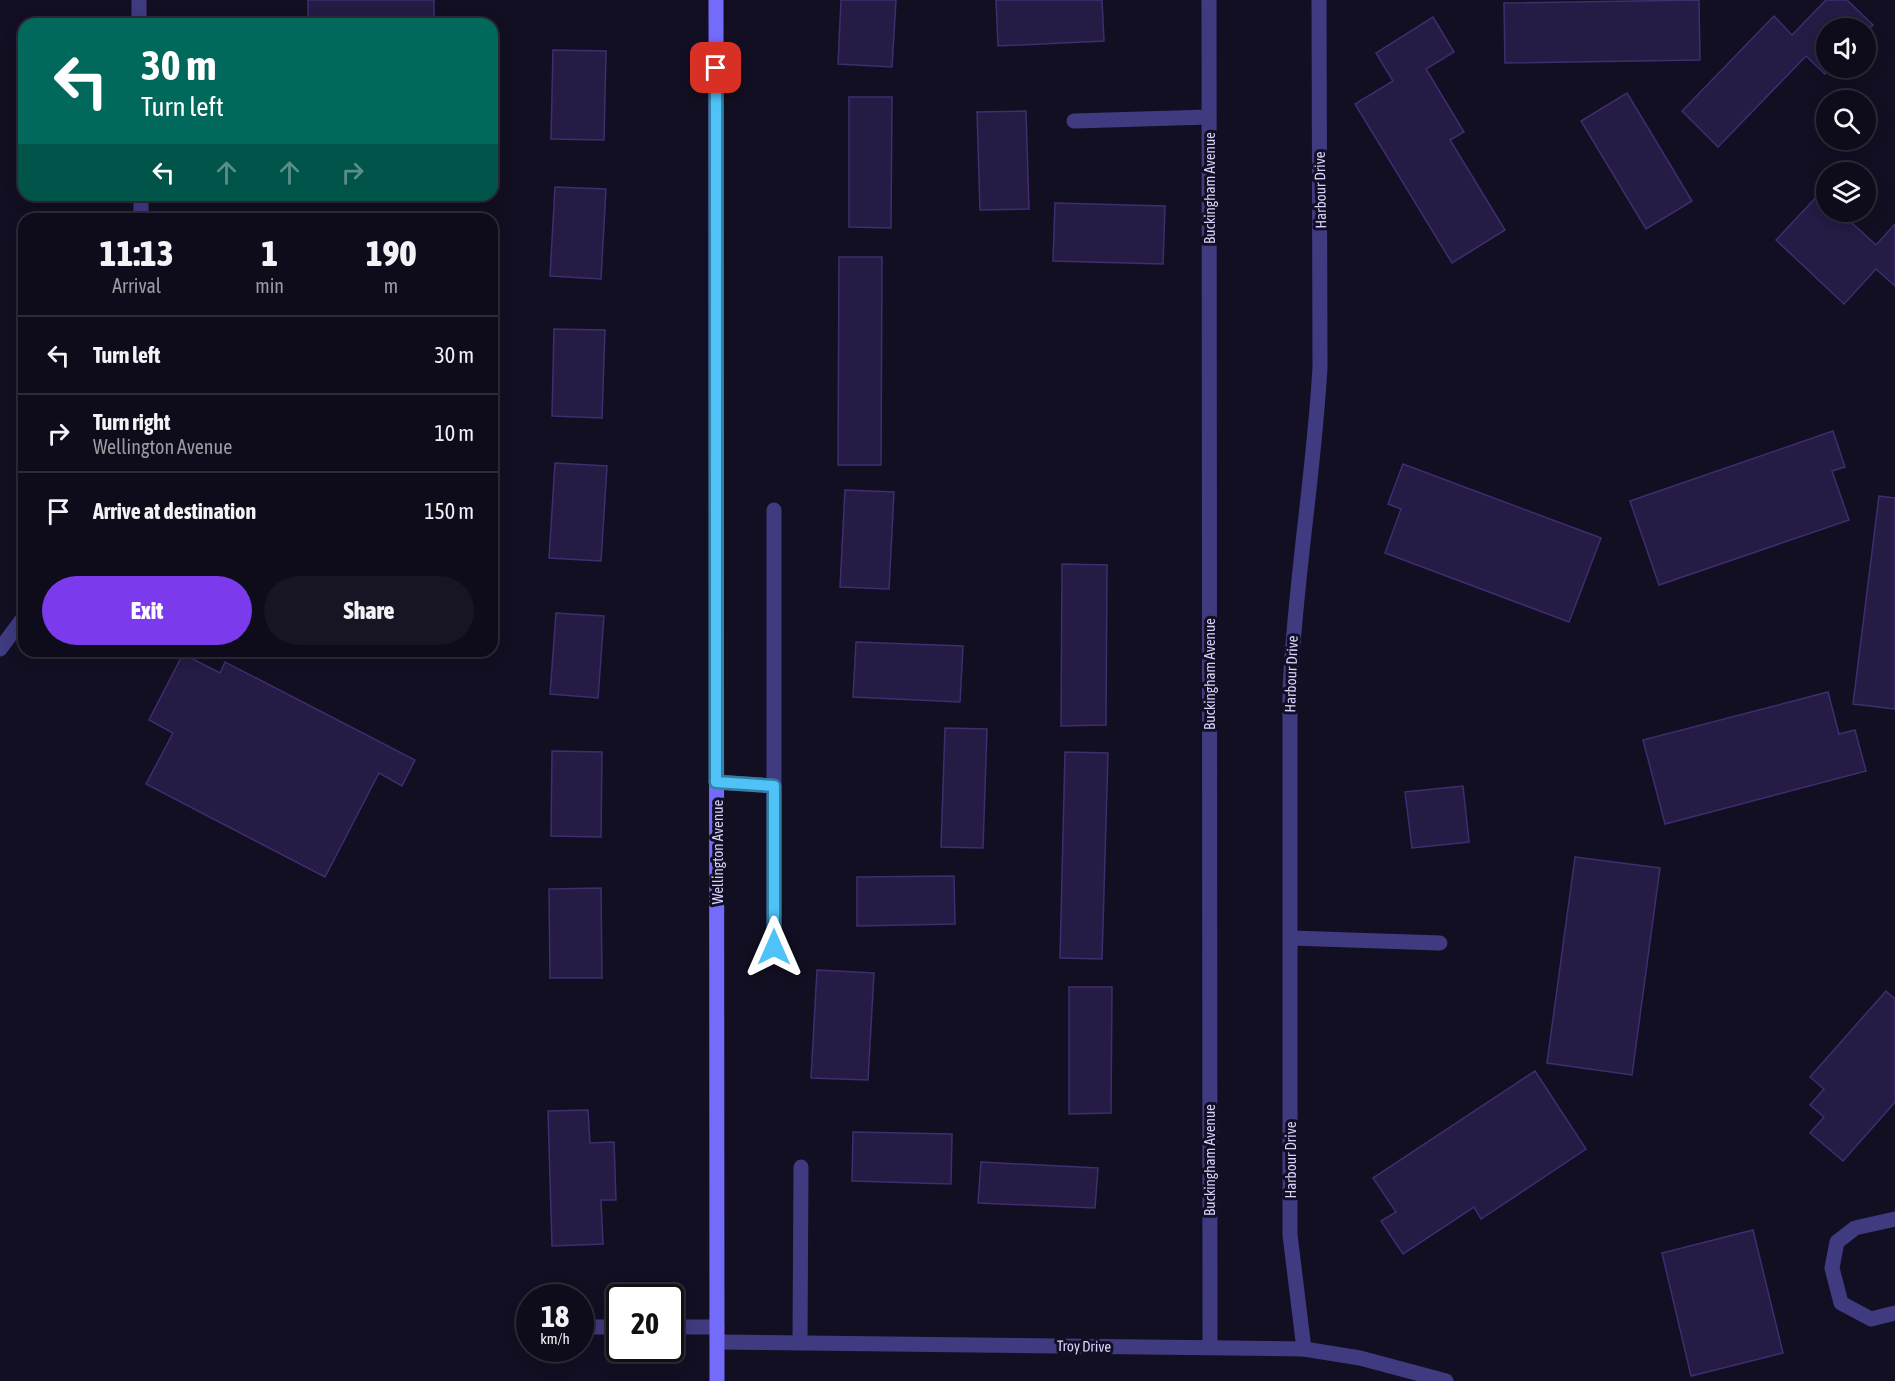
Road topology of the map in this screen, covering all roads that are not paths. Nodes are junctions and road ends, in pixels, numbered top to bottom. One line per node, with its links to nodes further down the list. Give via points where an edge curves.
1 (139, 0): 5 (street)
2 (716, 0): 11 (street, Wellington Avenue)
3 (1209, 0): 6 (street, Buckingham Avenue)
4 (1318, 0): 13 (street, Harbour Drive, via 1320,367 1294,611 1290,689)
5 (139, 18)
6 (1209, 117): 7 (street); 22 (street, Buckingham Avenue)
7 (1074, 121)
8 (774, 510): 12 (street)
9 (18, 625): 10 (street)
10 (0, 649)
11 (716, 782): 12 (street); 20 (street, Wellington Avenue)
12 (774, 786): 15 (street)
13 (1291, 938): 14 (street); 23 (street, Harbour Drive, via 1290,1235)
14 (1440, 943)
15 (774, 947)
16 (801, 1167): 21 (street)
17 (1895, 1220): 18 (street, via 1855,1228 1837,1242 1833,1268 1841,1303 1871,1319)
18 (1895, 1312)
19 (684, 1329): 20 (street, Troy Drive)
20 (717, 1334): 21 (street, Troy Drive); 24 (street, Wellington Avenue)
21 (800, 1342): 22 (street, Troy Drive)
22 (1210, 1347): 23 (street, Troy Drive)
23 (1304, 1349): 25 (street, Troy Drive, via 1360,1358)
24 (717, 1381)
25 (1446, 1381)

